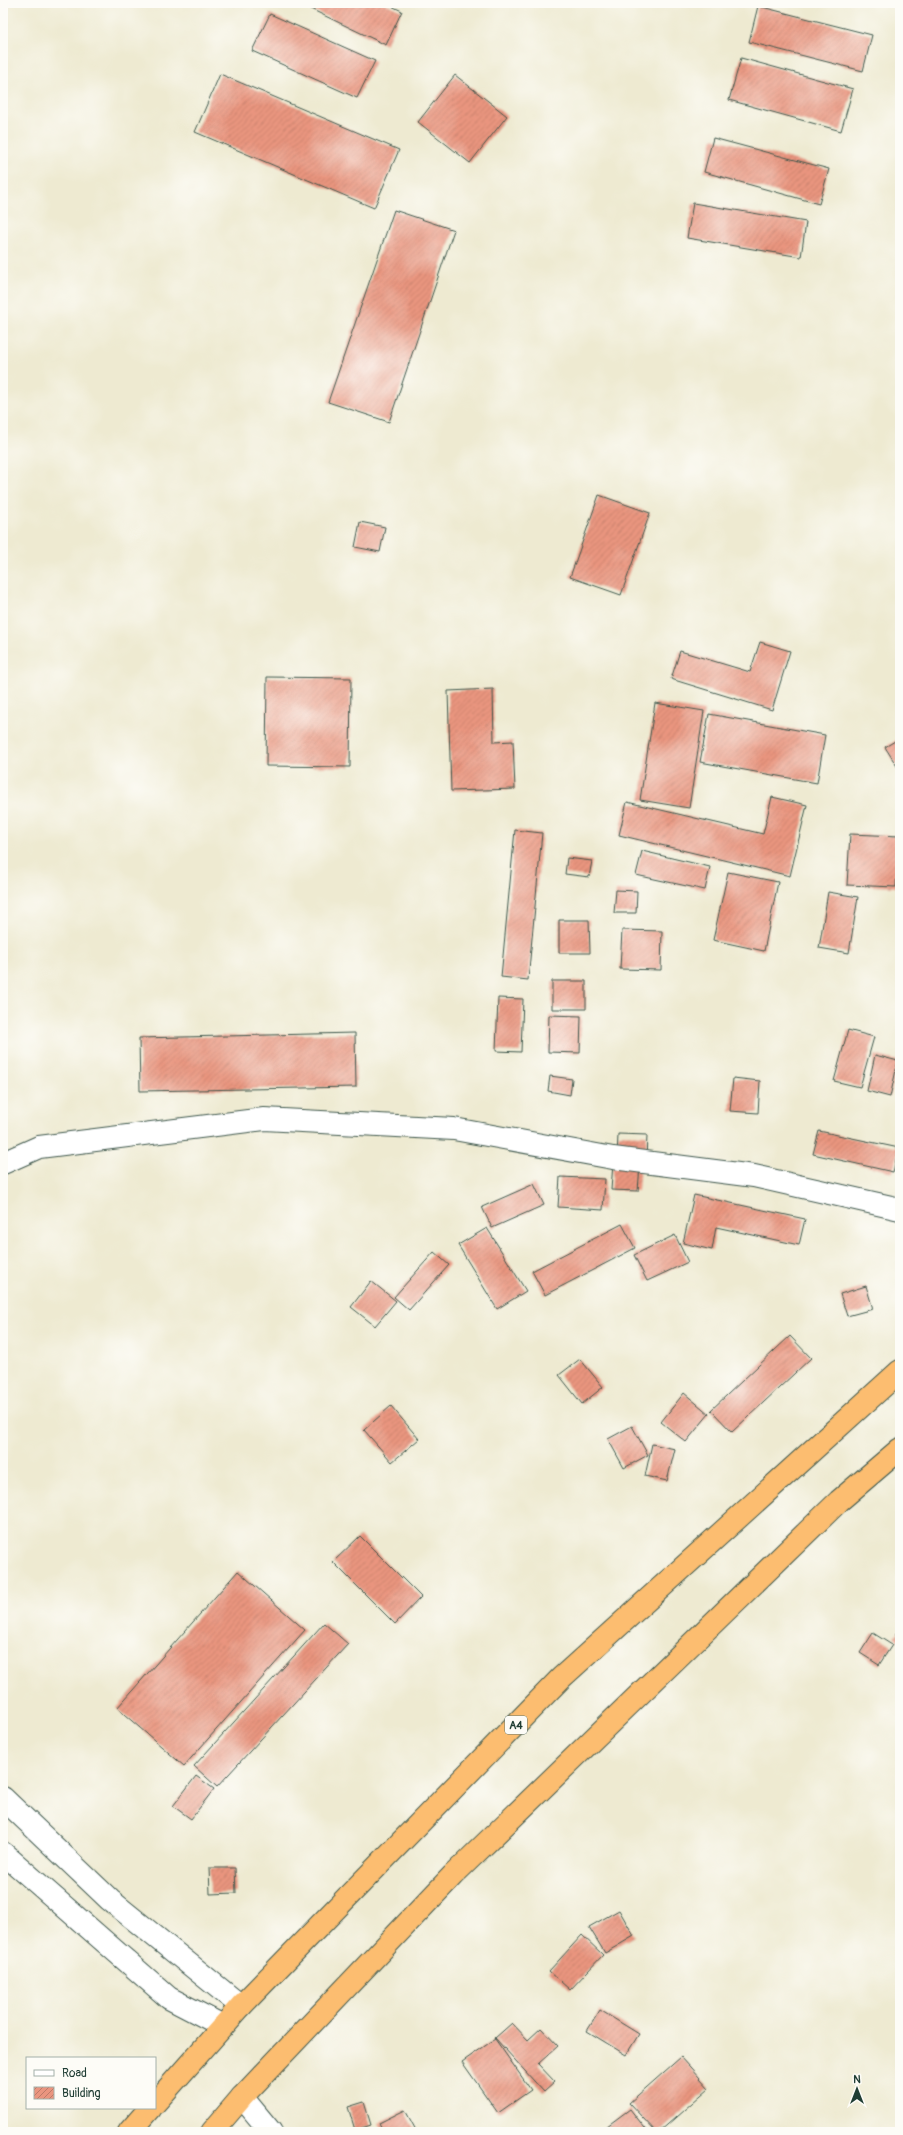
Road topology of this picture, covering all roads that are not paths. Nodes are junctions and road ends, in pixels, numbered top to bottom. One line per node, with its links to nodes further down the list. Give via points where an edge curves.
1 (3, 1163): 2 (street, via 38,1148 264,1119 288,1120 454,1129 613,1158 754,1176)
2 (900, 1209)
3 (900, 1371): 7 (highway, A4, via 561,1678)
4 (900, 1449): 9 (highway, via 839,1501 453,1875)
5 (3, 1798): 7 (street, via 110,1900)
6 (3, 1853): 8 (street, via 169,1998)
7 (241, 2006): 8 (highway, A4)
8 (223, 2026): 10 (highway, A4)
9 (242, 2097): 13 (highway); 14 (street)
10 (156, 2102)
11 (149, 2109): 12 (highway)
12 (129, 2132)
13 (212, 2132)
14 (271, 2132)

